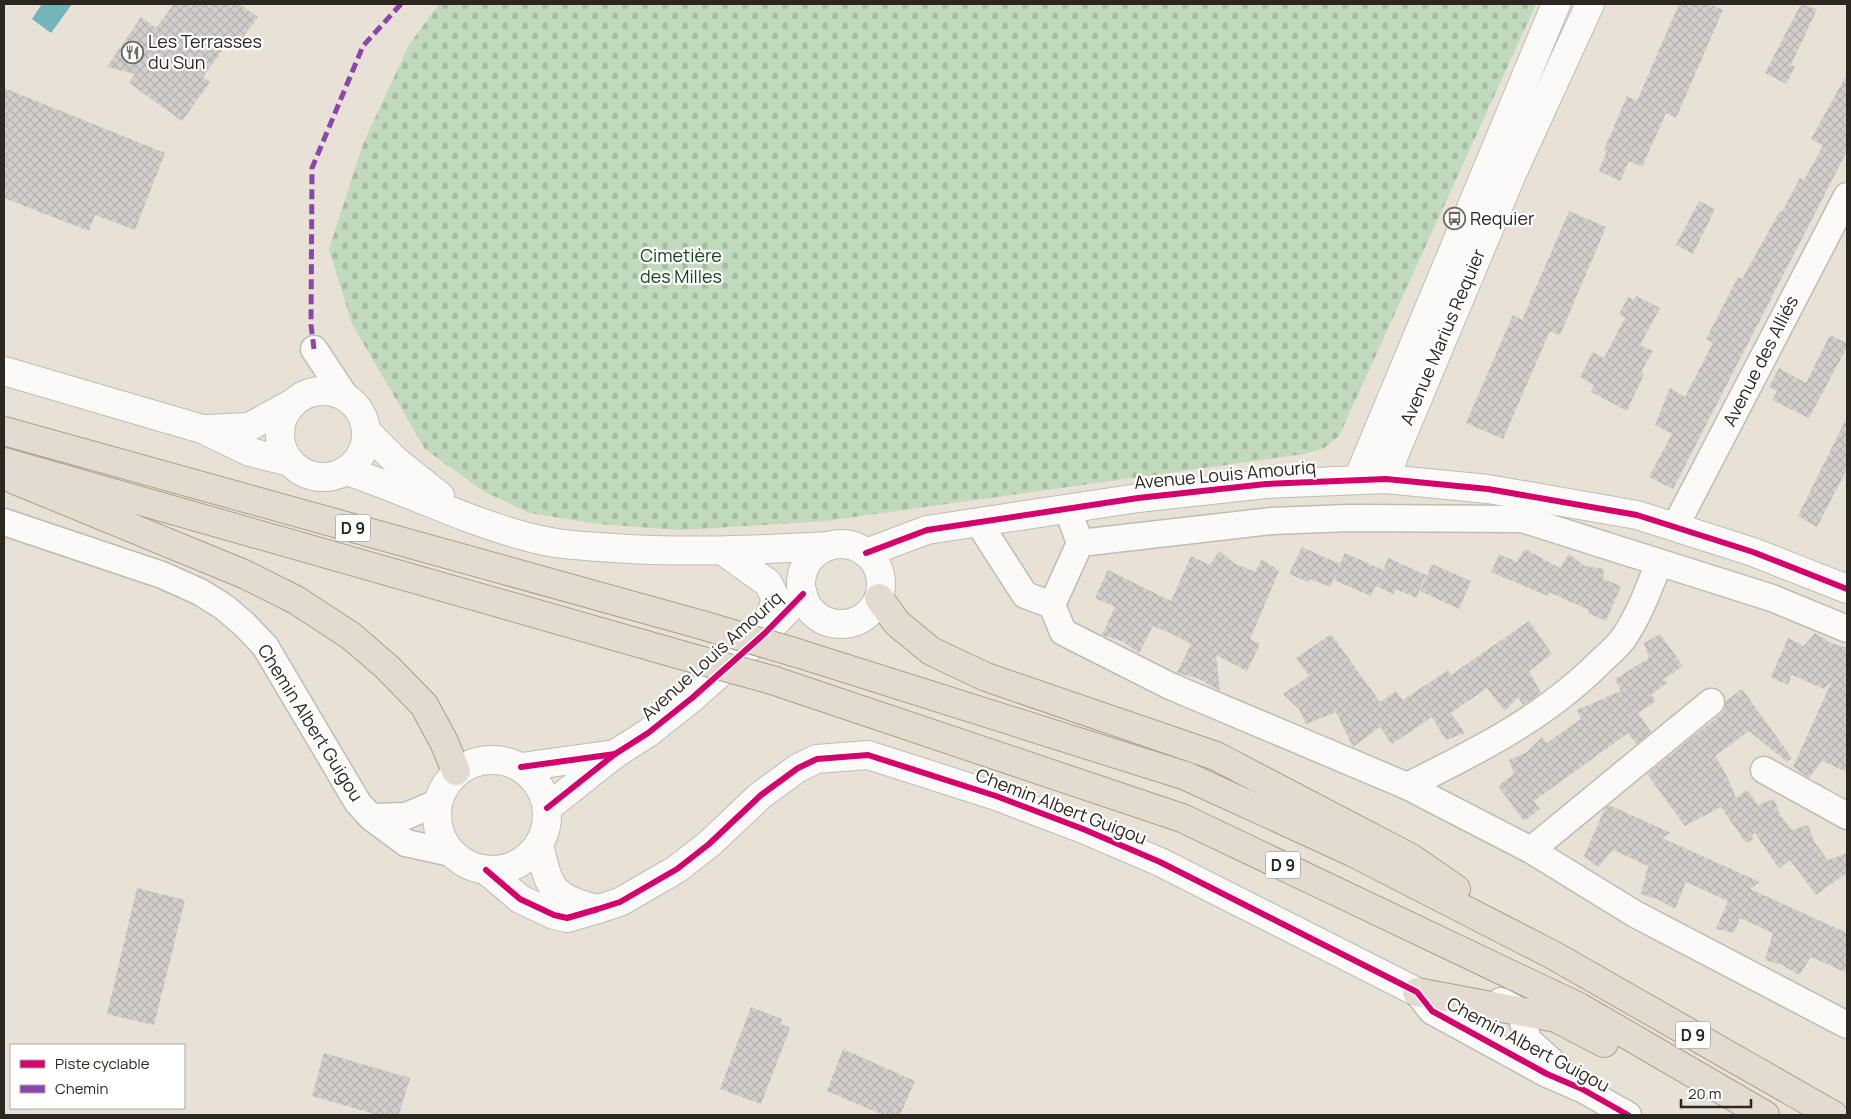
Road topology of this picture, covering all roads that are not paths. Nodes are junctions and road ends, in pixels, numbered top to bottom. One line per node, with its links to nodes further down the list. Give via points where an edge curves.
1 (1556, 4): 15 (street, Avenue Marius Requier)
2 (1590, 4): 16 (street, Avenue Marius Requier, via 1512,174)
3 (1847, 196): 21 (street, Avenue des Alliés)
4 (4, 371): 8 (street)
5 (318, 391): 6 (street); 6 (street, via 314,349); 7 (street)
6 (345, 396): 10 (street, via 363,417)
7 (293, 403): 8 (street, via 249,427); 12 (street, via 284,416 280,432 282,448)
8 (202, 430): 12 (street, via 250,452)
9 (4, 431): 49 (highway, D 9, bridge, via 702,625 1186,776 1352,852)
10 (366, 431): 13 (street, via 362,454); 18 (street, Avenue Louis Amouriq, via 396,461)
11 (4, 462): 56 (highway, D 9, bridge, via 772,680 1182,818 1579,1008)
12 (290, 462): 13 (street, via 299,470 323,478)
13 (347, 471): 18 (street, Avenue Louis Amouriq)
14 (4, 476): 38 (highway, via 244,574 296,600 351,636 388,667 424,705)
15 (1358, 479): 16 (street, Avenue Louis Amouriq); 17 (street, Avenue Louis Amouriq, via 1266,484 1138,498)
16 (1386, 479): 21 (street, Avenue Louis Amouriq, via 1488,489 1562,501 1637,515)
17 (1068, 510): 20 (street, Avenue Louis Amouriq); 23 (street)
18 (472, 519): 25 (street, Avenue Louis Amouriq, via 528,537 574,546)
19 (4, 522): 43 (street, Chemin Albert Guigou, via 162,576 200,592 224,607 265,646 358,803)
20 (978, 522): 22 (street, Avenue Louis Amouriq); 31 (street, via 1025,595)
21 (1675, 527): 28 (street, Avenue Louis Amouriq, via 1754,552)
22 (927, 530): 26 (street, Avenue Louis Amouriq); 29 (street)
23 (1080, 543): 27 (street, via 1272,521 1522,518); 31 (street)
24 (829, 546): 25 (street, Avenue Louis Amouriq); 26 (street, via 848,545); 30 (street, via 810,559 804,570)
25 (723, 551): 30 (street, Avenue Louis Amouriq, via 769,565); 33 (street, via 768,583 776,599)
26 (866, 553): 29 (street, via 877,566)
27 (1659, 563): 32 (street, via 1772,598); 39 (street, via 1625,638 1581,681 1494,743)
28 (1847, 589)
29 (880, 590): 30 (street, via 872,609 850,623 824,620); 49 (highway, D 9, via 897,623 931,651 986,677 1216,756 1411,858)
30 (806, 596): 33 (street, Avenue Louis Amouriq)
31 (1052, 605): 39 (street, via 1063,632 1170,686)
32 (1847, 630)
33 (765, 633): 35 (street, Avenue Louis Amouriq, via 685,704)
34 (1711, 702): 45 (street)
35 (615, 754): 36 (street, Avenue Louis Amouriq); 41 (street, Avenue Louis Amouriq)
36 (521, 767): 38 (street, via 499,759 477,761); 41 (street, via 534,778)
37 (1764, 770): 42 (street)
38 (456, 771): 40 (street, via 444,785)
39 (1408, 786): 45 (street)
40 (437, 802): 43 (street, Chemin Albert Guigou, via 406,816); 46 (street, via 436,821 441,838)
41 (547, 808): 44 (street, via 547,821)
42 (1847, 816)
43 (371, 817): 46 (street, Chemin Albert Guigou, via 406,843)
44 (539, 844): 47 (street, via 525,859 507,868); 48 (street, via 547,878 559,895 574,904)
45 (1531, 850): 52 (street, via 1635,914)
46 (452, 853): 47 (street, via 462,861)
47 (486, 870): 48 (street, Chemin Albert Guigou, via 520,899 554,915 567,918)
48 (598, 909): 50 (street, Chemin Albert Guigou, via 620,902 676,869 709,844 761,795 798,768 817,759 868,755 996,796 1126,847)
49 (1553, 954): 57 (highway, D 9)
50 (1405, 986): 51 (highway); 53 (street, Chemin Albert Guigou, via 1432,1011 1547,1074)
51 (1520, 1011): 53 (street, Chemin Albert Guigou, via 1528,1040); 55 (highway, via 1556,1018)
52 (1847, 1025)
53 (1582, 1089): 54 (street, Chemin Albert Guigou)
54 (1628, 1115)
55 (1731, 1115)
56 (1765, 1115)
57 (1834, 1115)

